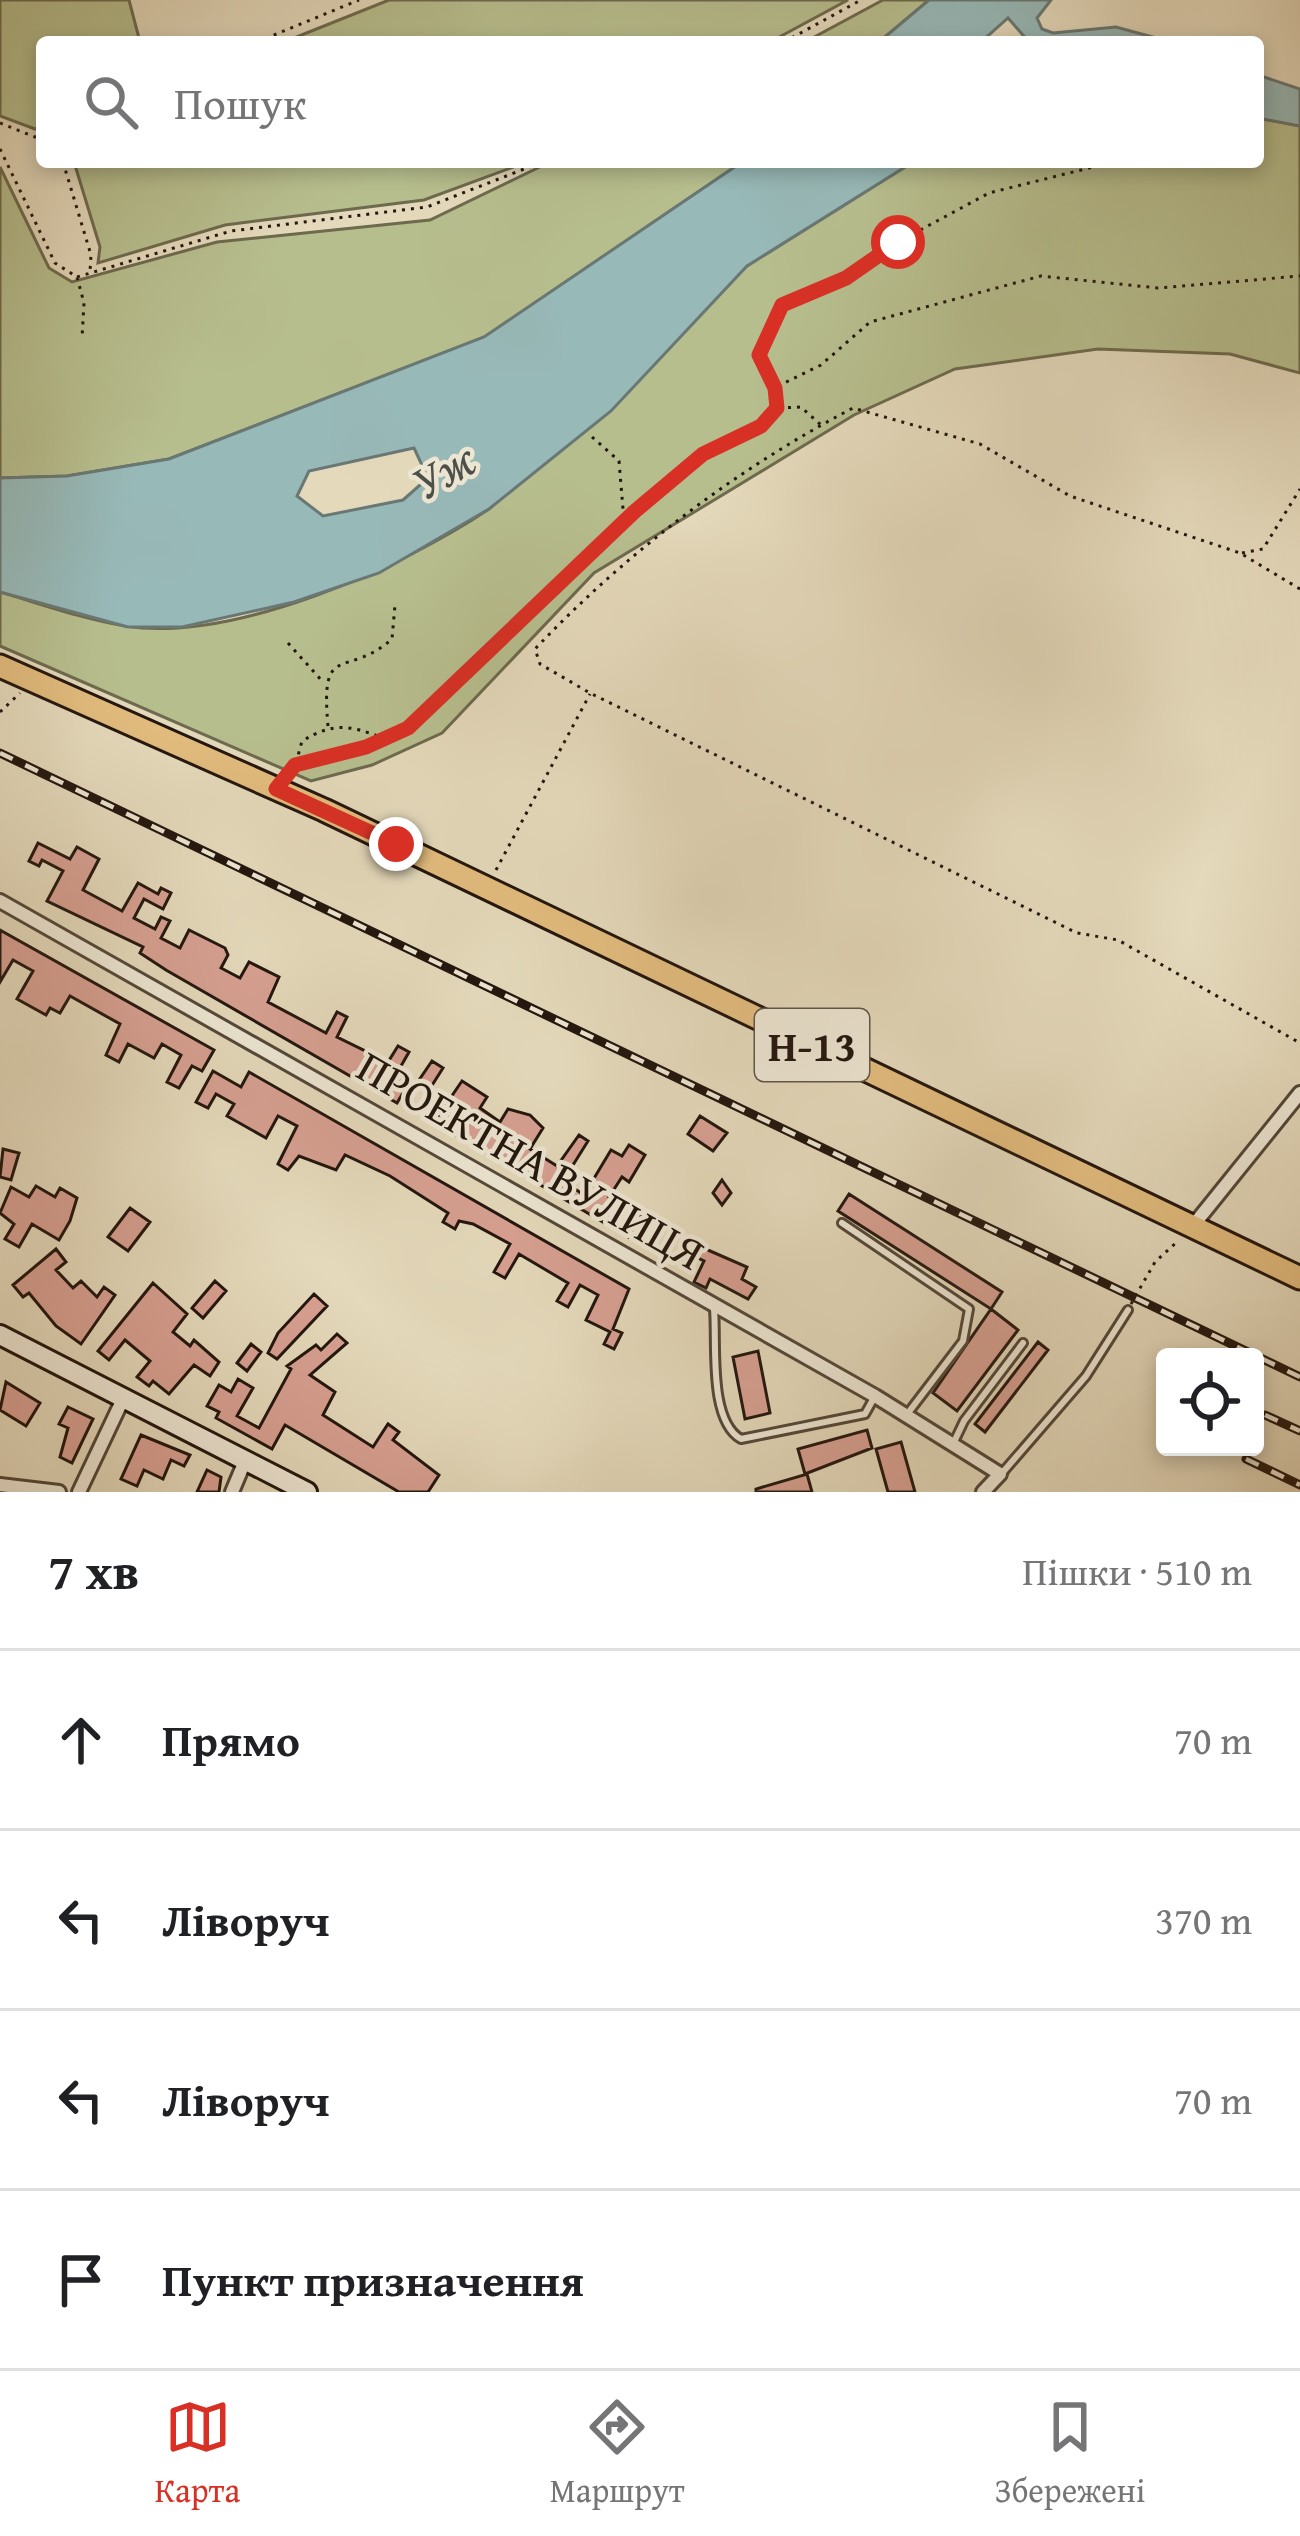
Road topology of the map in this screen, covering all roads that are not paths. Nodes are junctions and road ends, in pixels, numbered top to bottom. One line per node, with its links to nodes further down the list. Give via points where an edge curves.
1 (0, 666): 5 (main road, Н-13, via 276,789)
2 (0, 901): 7 (street, ПРОЕКТНА ВУЛИЦЯ)
3 (1300, 1094): 5 (street)
4 (842, 1222): 13 (lane, via 969,1309 963,1340)
5 (1192, 1227): 6 (main road, Н-13)
6 (1300, 1278)
7 (713, 1306): 11 (street, ПРОЕКТНА ВУЛИЦЯ); 11 (lane, via 722,1406 733,1434 750,1441 865,1414)
8 (1128, 1310): 16 (lane, via 1086,1376)
9 (0, 1335): 12 (main road)
10 (1023, 1343): 14 (lane)
11 (874, 1396): 13 (street, ПРОЕКТНА ВУЛИЦЯ)
12 (123, 1399): 15 (main road); 19 (street)
13 (906, 1416): 14 (street, ПРОЕКТНА ВУЛИЦЯ)
14 (953, 1445): 16 (street, ПРОЕКТНА ВУЛИЦЯ)
15 (245, 1461): 20 (street); 21 (main road)
16 (1000, 1474): 22 (street)
17 (0, 1485): 18 (street)
18 (58, 1492)
19 (79, 1492)
20 (232, 1492)
21 (307, 1492)
22 (983, 1492)

